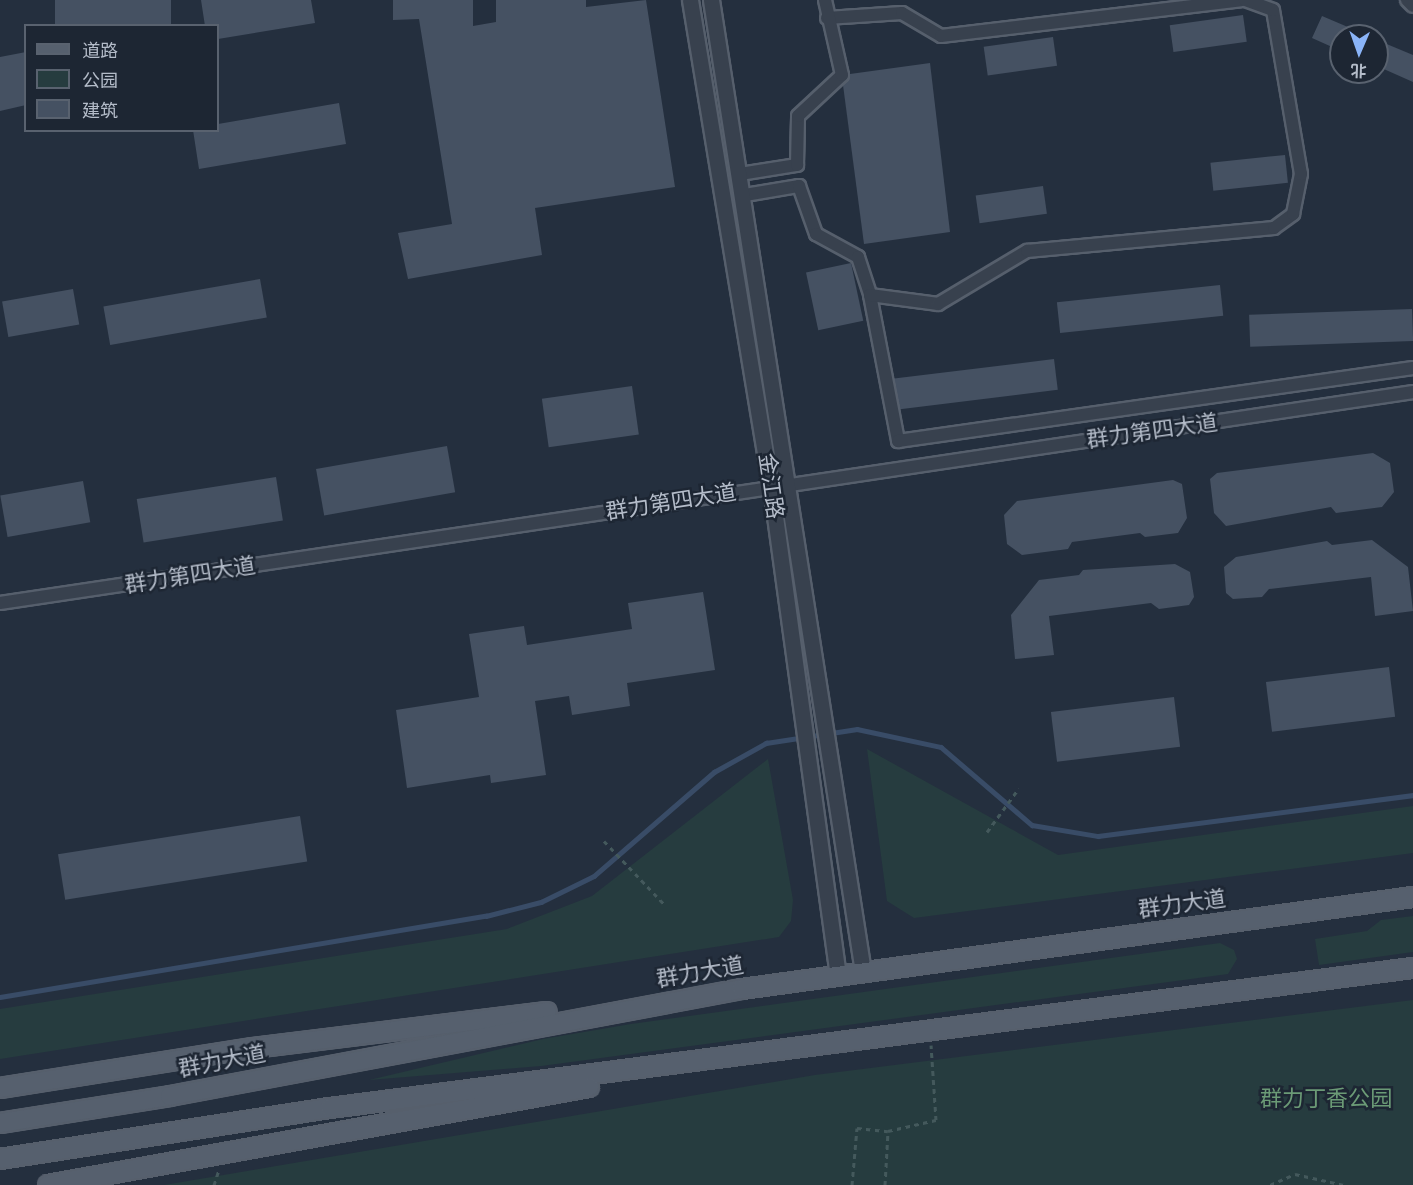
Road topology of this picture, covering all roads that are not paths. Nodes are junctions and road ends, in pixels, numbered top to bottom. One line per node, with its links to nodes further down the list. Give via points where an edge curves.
1 (690, 0): 14 (street, 金江路)
2 (711, 0): 8 (street, 金江路)
3 (825, 0): 7 (street)
4 (1243, 0): 7 (street, via 941,36 902,13); 10 (street, via 1273,10 1301,174 1293,214 1274,228 1027,251 938,304)
5 (1407, 0): 6 (street)
6 (1413, 6)
7 (827, 18): 8 (street, via 842,75 798,116 797,165)
8 (740, 174): 9 (street, 金江路)
9 (745, 195): 10 (street, via 799,186 816,234 858,257); 13 (street, 金江路)
10 (870, 295): 11 (street, via 898,441)
11 (1413, 368)
12 (1413, 392): 13 (street, 群力第四大道)
13 (789, 485): 14 (street, 群力第四大道); 18 (street, 金江路)
14 (771, 487): 15 (street, 群力第四大道); 19 (street, 金江路)
15 (0, 603)
16 (1413, 897): 18 (main road, 群力大道)
17 (1413, 968): 21 (main road)
18 (863, 972): 19 (main road, 群力大道)
19 (838, 975): 20 (main road, 群力大道)
20 (742, 988): 22 (main road, via 253,1048); 23 (main road, 群力大道, via 170,1096)
21 (764, 1054): 24 (main road, via 330,1108); 25 (main road)
22 (0, 1088)
23 (0, 1123)
24 (0, 1159)
25 (48, 1185)

